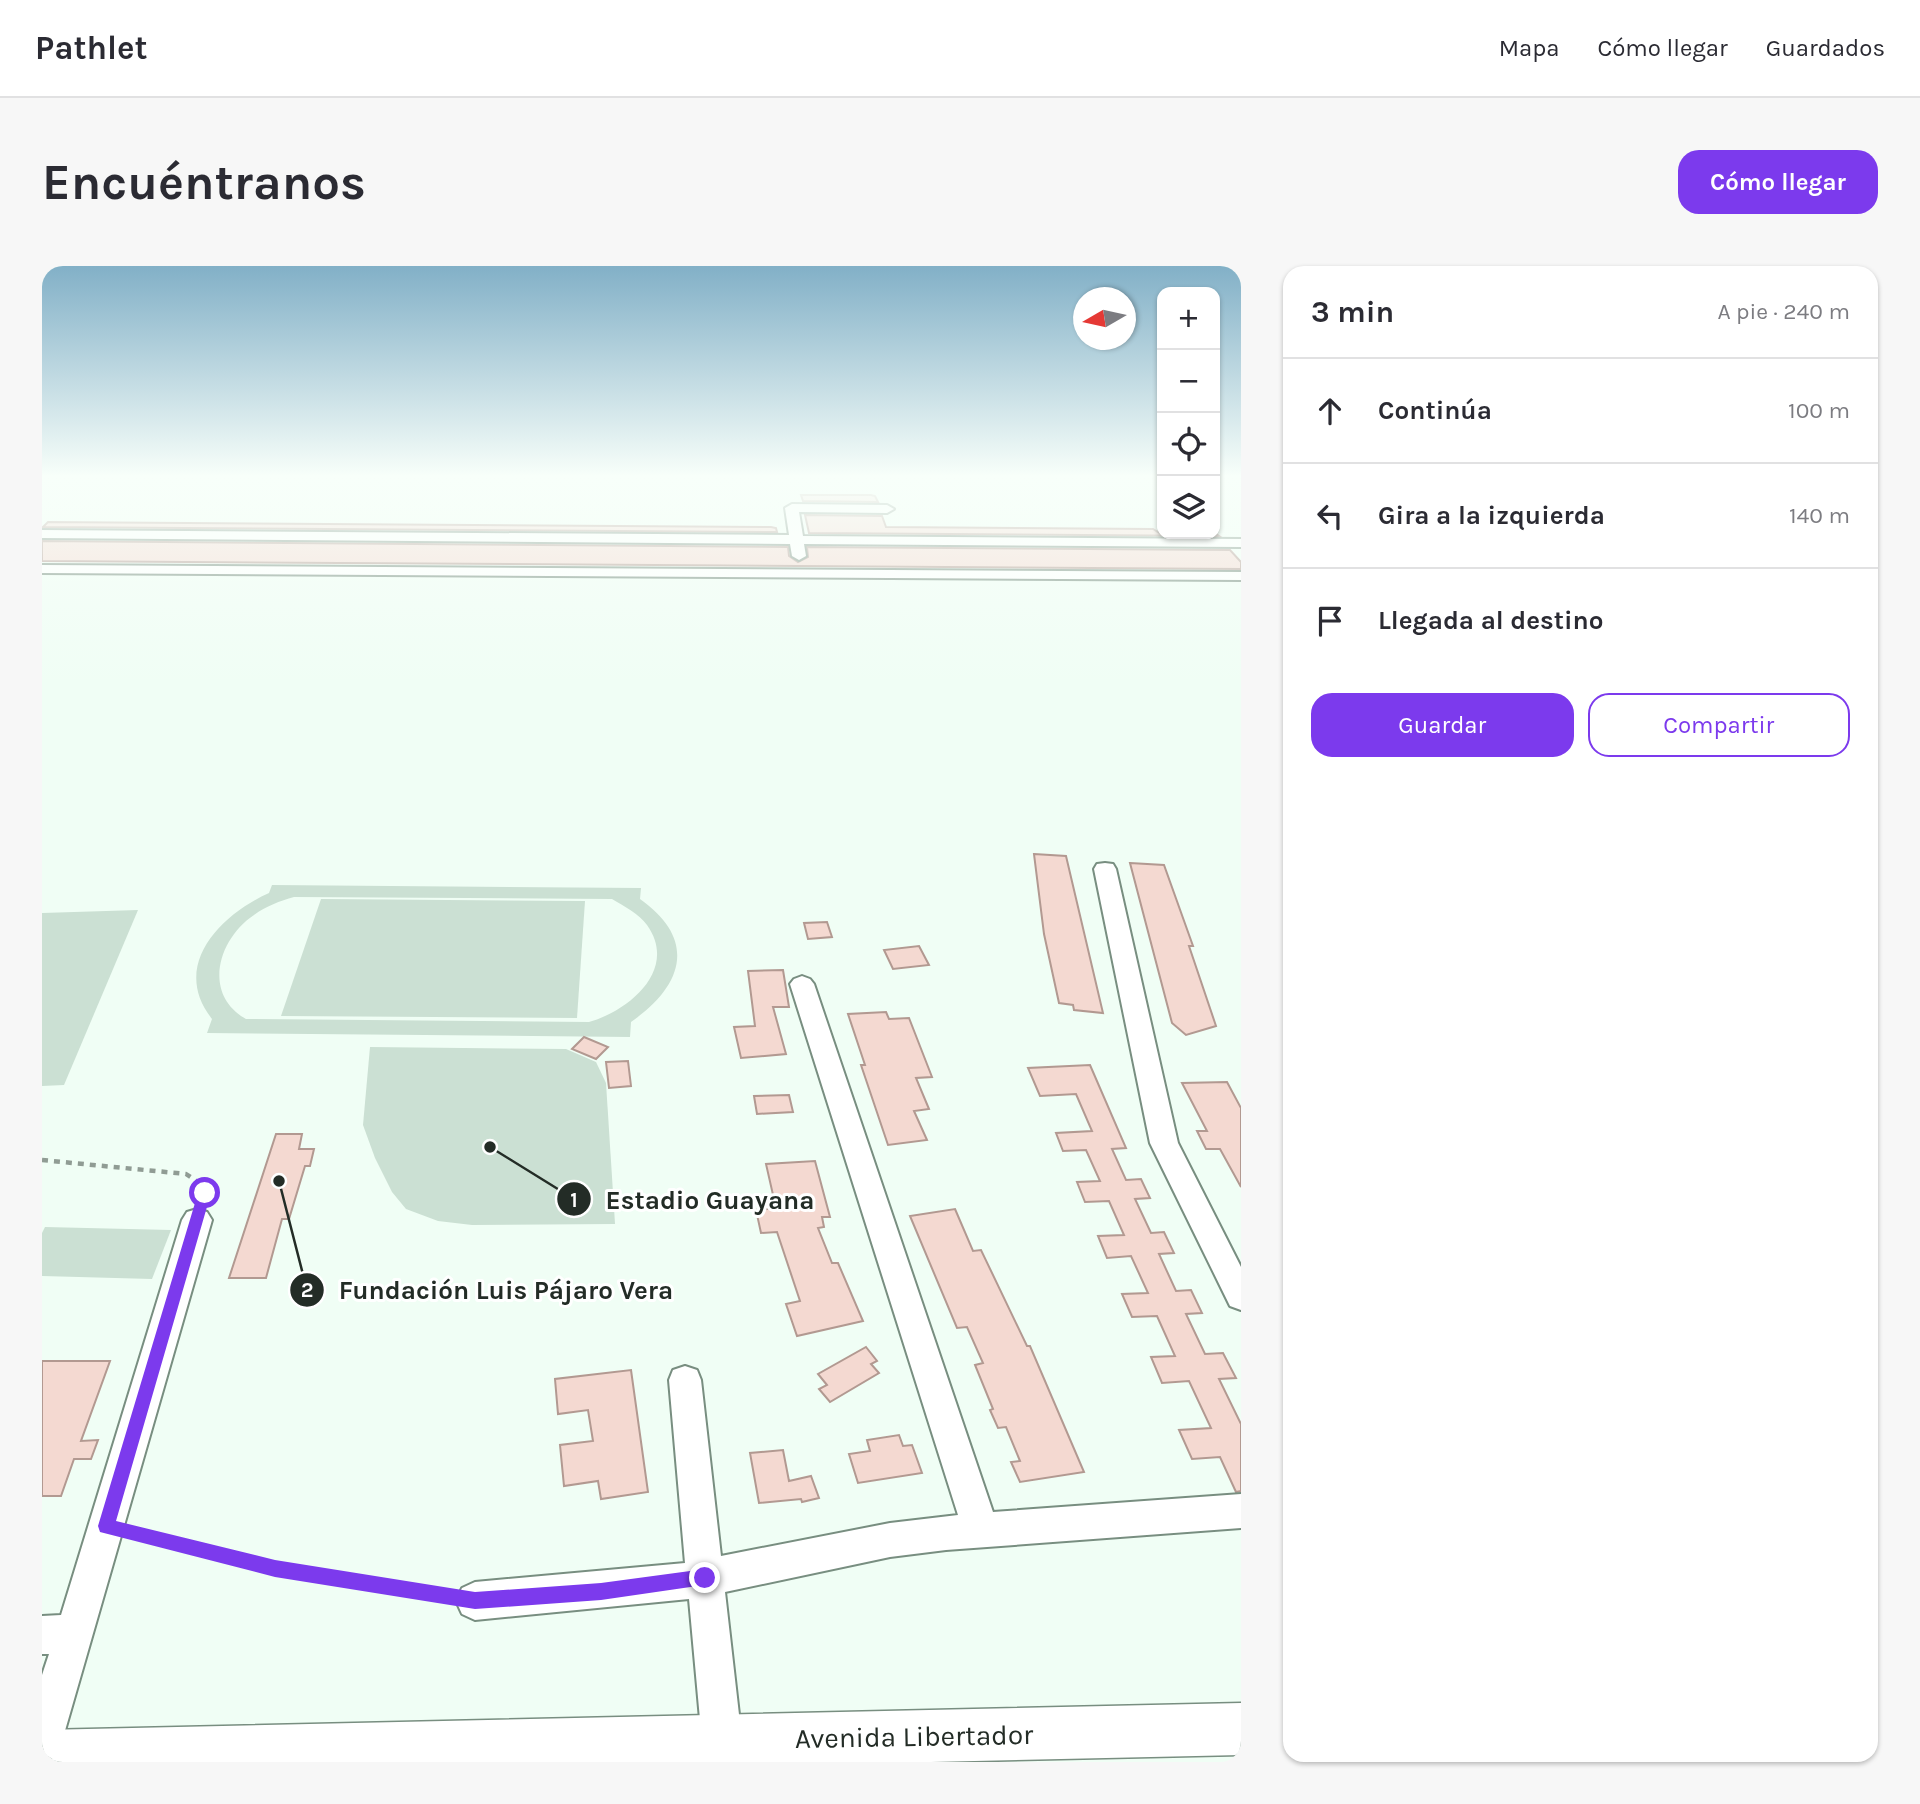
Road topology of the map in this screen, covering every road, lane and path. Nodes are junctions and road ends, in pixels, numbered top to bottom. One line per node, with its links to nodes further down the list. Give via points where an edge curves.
1 (71, 547): 6 (street)
2 (295, 547): 5 (street)
3 (597, 547): 5 (street)
4 (798, 547): 7 (street)
5 (413, 554): 6 (street); 7 (street)
6 (47, 569)
7 (802, 574): 8 (street)
8 (1241, 576)
9 (1105, 869): 13 (street, via 1164,1143)
10 (802, 984): 17 (street)
11 (42, 1160): 12 (path, via 198,1178 205,1193)
12 (197, 1220): 16 (street)
13 (1241, 1297)
14 (685, 1380): 18 (street)
15 (1241, 1511): 17 (street)
16 (106, 1526): 19 (path, via 275,1569); 20 (street)
17 (981, 1531): 18 (street, via 890,1540)
18 (705, 1578): 19 (street); 23 (street)
19 (475, 1601)
20 (58, 1634): 22 (street)
21 (1241, 1729): 23 (main road, Avenida Libertador)
22 (42, 1741)
23 (722, 1749): 24 (main road, Avenida Libertador)
24 (42, 1756)

